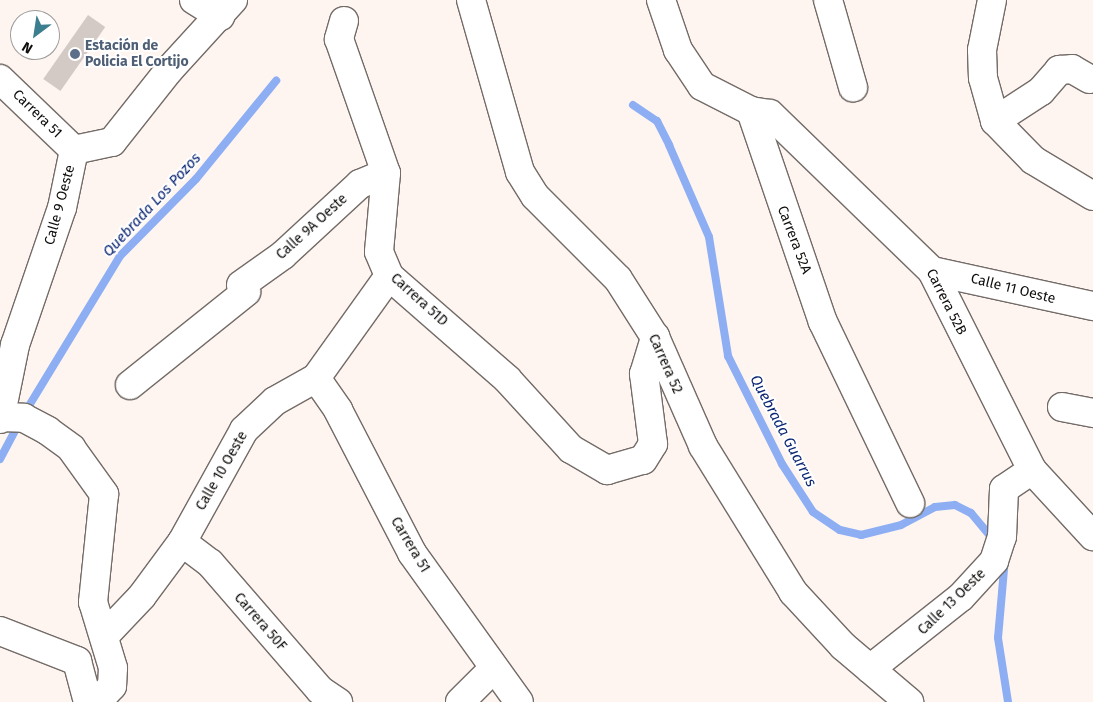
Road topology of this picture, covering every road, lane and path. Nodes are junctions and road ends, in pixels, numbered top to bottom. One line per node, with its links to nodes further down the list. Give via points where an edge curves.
1 (194, 0): 6 (street)
2 (472, 0): 19 (street, Carrera 52, via 520,172 535,196 615,275)
3 (661, 0): 11 (street, via 678,50 702,86)
4 (828, 0): 10 (street)
5 (992, 0): 12 (street, via 982,50 983,78)
6 (226, 8): 13 (street, Calle 9 Oeste, via 169,70 112,142)
7 (344, 21): 14 (street, Carrera 51D, via 339,39)
8 (0, 79): 13 (street, Carrera 51)
9 (1089, 79): 12 (street, via 1072,69 1059,70 1041,90)
10 (853, 87)
11 (751, 111): 16 (street, Carrera 52B, via 770,114); 26 (street, Carrera 52A, via 823,322)
12 (995, 121): 15 (street, via 1033,160)
13 (74, 150): 24 (street, Calle 9 Oeste, via 62,208 15,345)
14 (386, 173): 17 (street, Carrera 51D, via 379,252); 21 (street, Calle 9A Oeste, via 360,184 283,255)
15 (1093, 196)
16 (932, 271): 18 (street, Calle 11 Oeste); 25 (street, Carrera 52B)
17 (390, 276): 19 (street, Carrera 51D, via 507,379 572,449 607,470 643,460 653,444 644,374); 20 (street, Calle 10 Oeste)
18 (1093, 306)
19 (655, 338): 32 (street, Carrera 52, via 703,446 793,592)
20 (316, 378): 28 (street, Calle 10 Oeste, via 275,401 244,430); 31 (street, Carrera 51, via 338,410 412,553)
21 (130, 385)
22 (1062, 407): 23 (street)
23 (1093, 413)
24 (0, 418): 30 (street, via 24,418 71,448 94,475 104,505 93,602)
25 (1032, 470): 27 (street, Carrera 52B); 32 (street, Calle 13 Oeste, via 1004,489 1002,536 994,561 954,602)
26 (910, 503)
27 (1093, 536)
28 (182, 542): 30 (street, Calle 10 Oeste, via 142,596); 35 (street, Carrera 50F, via 210,563 320,690)
29 (0, 632): 33 (street, via 77,661)
30 (106, 634): 34 (street, via 112,686)
31 (494, 668): 36 (street); 37 (street, Carrera 51)
32 (870, 670): 38 (street, Carrera 52)
33 (88, 702)
34 (97, 702)
35 (338, 702)
36 (460, 702)
37 (520, 702)
38 (909, 702)

